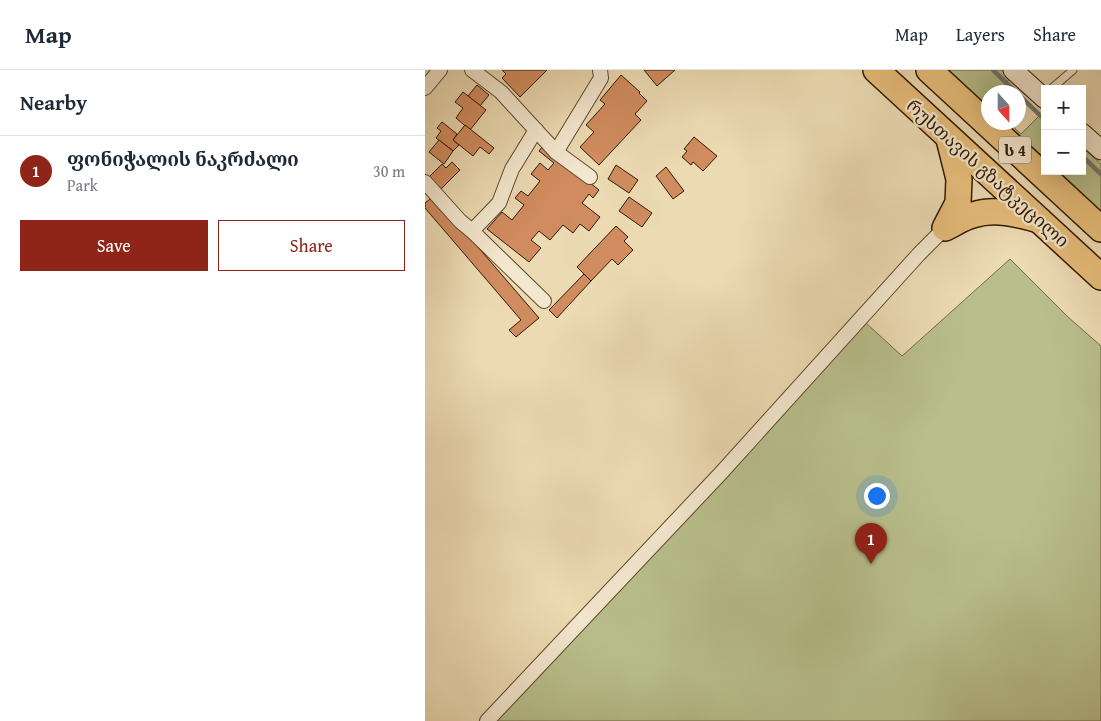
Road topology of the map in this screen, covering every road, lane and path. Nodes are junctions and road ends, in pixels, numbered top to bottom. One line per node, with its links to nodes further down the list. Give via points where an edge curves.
1 (441, 70): 9 (street)
2 (472, 70): 11 (street, via 501,92)
3 (600, 70): 15 (street, via 601,78)
4 (875, 70): 13 (highway, რუსთავის გზატკეცილი / ს 4)
5 (929, 70): 20 (highway, რუსთავის გზატკეცილი / ს 4)
6 (1013, 70): 10 (street)
7 (1073, 70): 8 (lane)
8 (1056, 85)
9 (425, 88)
10 (1041, 90)
11 (536, 130): 15 (street); 21 (street, via 512,169 499,203)
12 (1086, 137): 14 (street)
13 (949, 139): 18 (highway, რუსთავის გზატკეცილი / ს 4); 19 (highway, via 959,179 958,203)
14 (1101, 150)
15 (556, 152): 16 (street)
16 (590, 177)
17 (425, 182): 21 (street)
18 (1039, 220): 19 (highway, via 993,212 973,214); 22 (highway, რუსთავის გზატკეცილი / ს 4)
19 (945, 228): 24 (street, via 721,473)
20 (1101, 229)
21 (472, 231): 23 (street)
22 (1101, 277)
23 (544, 301)
24 (487, 721)

